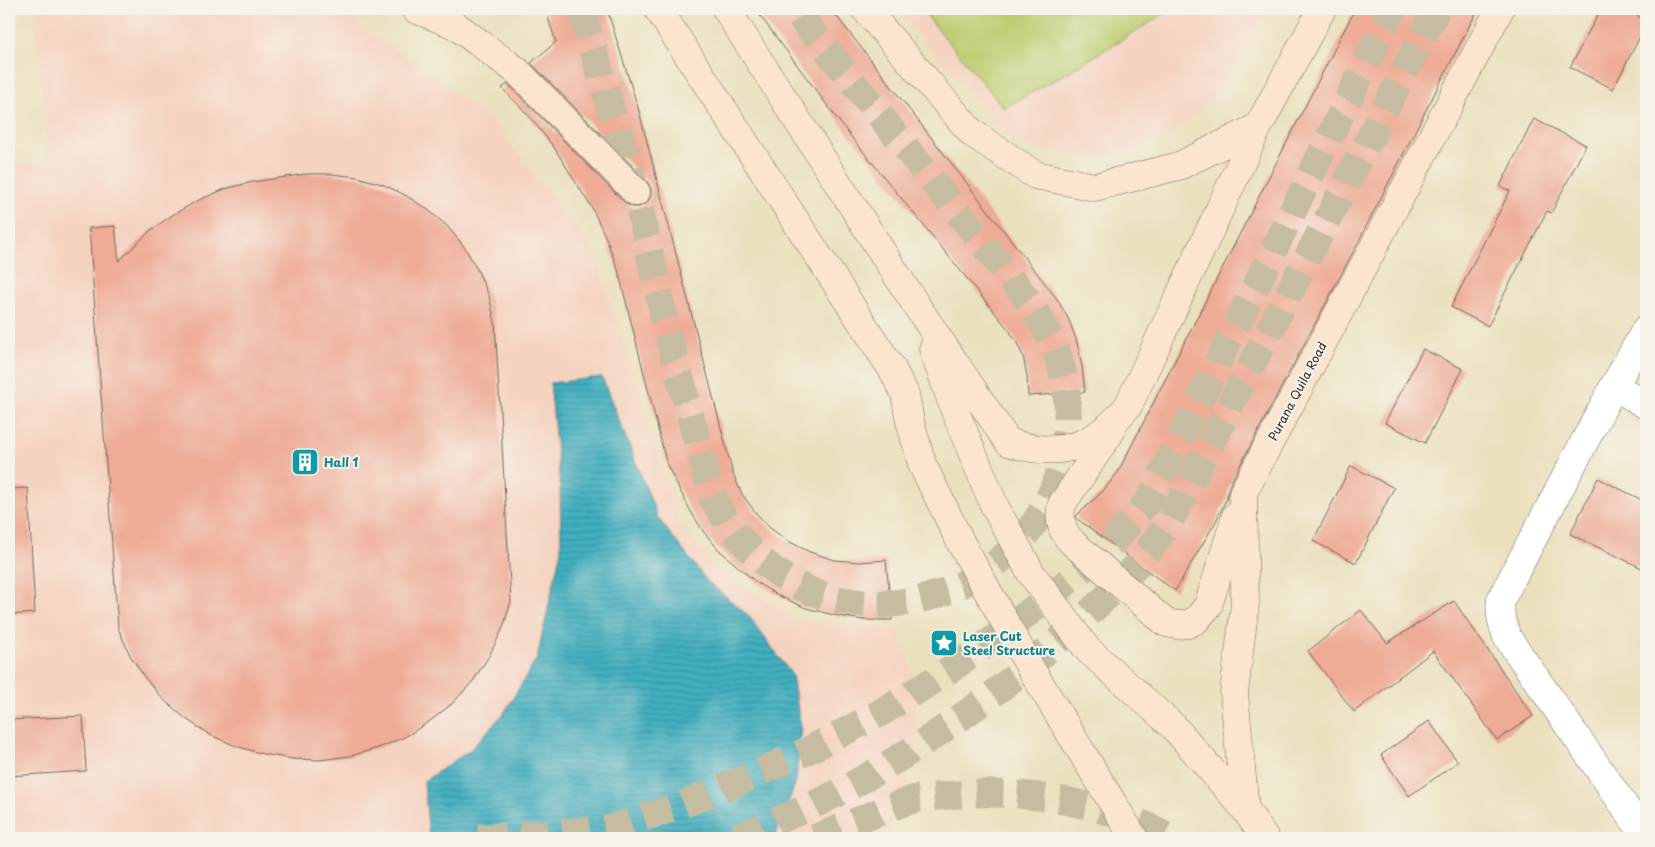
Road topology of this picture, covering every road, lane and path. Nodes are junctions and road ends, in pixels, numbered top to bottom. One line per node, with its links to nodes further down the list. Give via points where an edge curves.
1 (415, 9): 8 (main road, via 455,25 517,71)
2 (658, 9): 17 (main road, via 892,369 905,394 922,464 962,545)
3 (726, 9): 9 (main road)
4 (865, 9): 7 (main road, via 972,133 1035,175 1095,187 1179,166)
5 (1322, 9): 7 (main road)
6 (1500, 9): 14 (main road, Purana Quila Road)
7 (1258, 127): 13 (main road)
8 (636, 192)
9 (918, 308): 13 (main road, via 1008,442 1046,451 1066,449 1101,434); 15 (main road, via 955,411 995,507 1031,573 1087,649 1173,726)
10 (1646, 328): 11 (street)
11 (1614, 386): 12 (street); 16 (street, via 1501,599 1499,609 1507,637)
12 (1646, 405)
13 (1128, 406): 14 (main road, via 1066,496 1060,521 1067,538 1166,624 1188,624 1208,606)
14 (1243, 493): 15 (main road, Purana Quila Road, via 1245,604 1234,693)
15 (1246, 809): 18 (main road)
16 (1646, 837)
17 (1134, 838)
18 (1265, 838)

